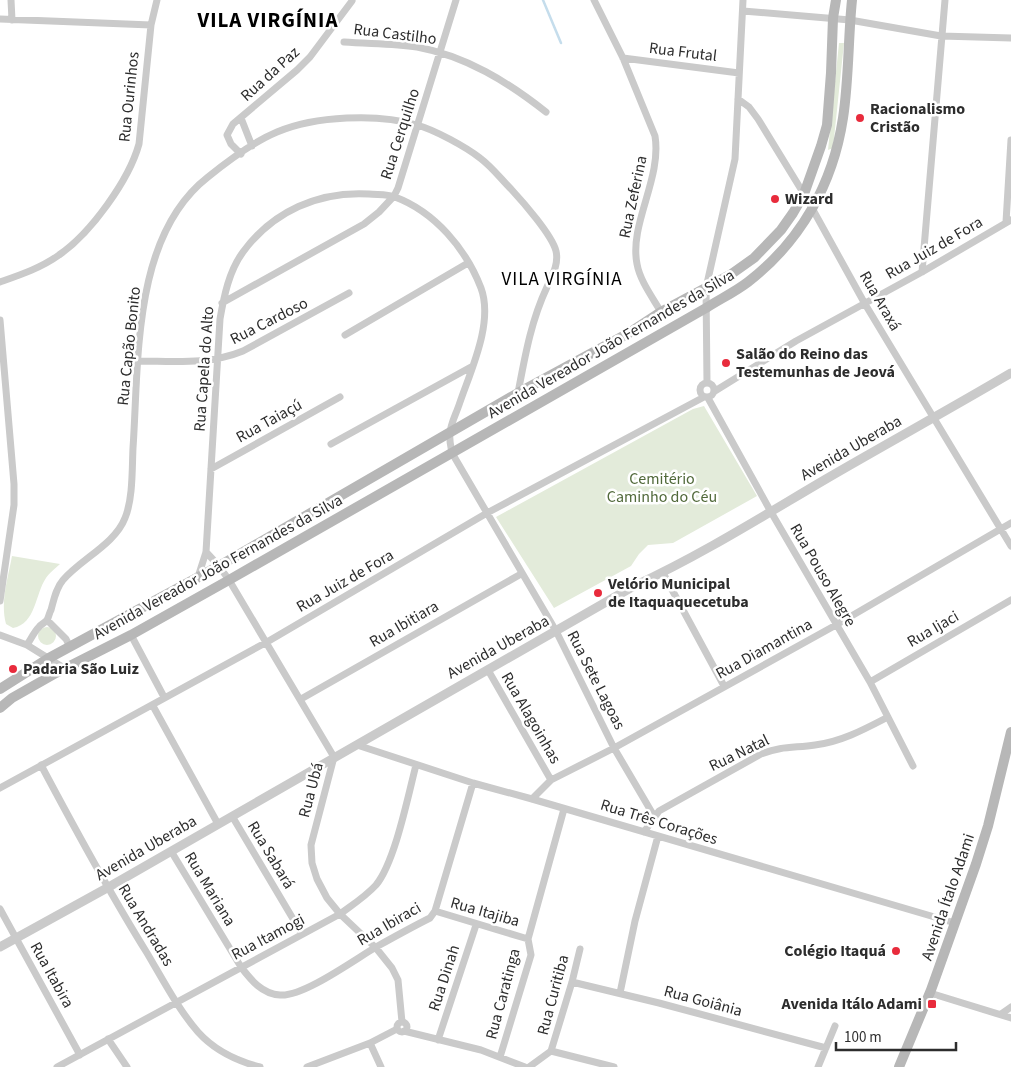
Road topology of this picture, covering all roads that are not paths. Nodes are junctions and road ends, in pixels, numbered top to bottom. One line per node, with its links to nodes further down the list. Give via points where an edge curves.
1 (11, 0): 13 (street)
2 (157, 0): 15 (street, Rua Ourinhos)
3 (456, 0): 19 (street, Rua Cerquilho)
4 (594, 0): 20 (street, Rua Zeferina)
5 (743, 0): 10 (street)
6 (836, 0): 11 (main road, Avenida Vereador João Fernandes da Silva)
7 (852, 0): 14 (main road, Avenida Vereador João Fernandes da Silva)
8 (945, 0): 16 (street)
9 (352, 2): 24 (street, Rua da Paz, via 310,57)
10 (744, 11): 11 (street); 21 (street)
11 (833, 18): 14 (street); 29 (main road, Avenida Vereador João Fernandes da Silva, via 827,125)
12 (0, 19): 13 (street)
13 (12, 20): 15 (street)
14 (850, 20): 16 (street); 31 (main road, Avenida Vereador João Fernandes da Silva, via 843,117 831,164)
15 (151, 25): 35 (street, Rua Ourinhos, via 139,144 124,180 74,244 32,270)
16 (941, 36): 17 (street); 34 (street)
17 (1011, 38)
18 (344, 42): 19 (street, Rua Castilho, via 416,47)
19 (440, 53): 23 (street, Rua Castilho, via 477,66 521,92); 25 (street, Rua Cerquilho)
20 (623, 58): 21 (street, Rua Frutal); 41 (street, Rua Zeferina, via 657,148 635,252 637,266)
21 (739, 73): 22 (street)
22 (738, 99): 29 (street, Rua Araxá, via 758,119); 36 (street, via 735,159)
23 (546, 112)
24 (241, 118): 27 (street, Rua da Paz); 28 (street, Rua da Paz, via 233,124 228,135)
25 (418, 125): 27 (street, Rua Capão Bonito, via 361,118 318,121 288,128); 30 (street, Rua Cerquilho); 50 (street, Rua Capão Bonito, via 480,158 522,202 551,239 556,251 557,263 536,314)
26 (1011, 140): 32 (street)
27 (252, 146): 28 (street, Rua Capão Bonito)
28 (240, 154): 45 (street, Rua Capão Bonito, via 206,178 187,197 162,240 144,304)
29 (804, 194): 31 (street, Rua Araxá); 36 (main road, Avenida Vereador João Fernandes da Silva, via 769,244 743,266)
30 (394, 196): 33 (street, Rua Capela do Alto, via 424,212 438,224); 38 (street, Rua Cerquilho, via 379,212 349,233); 38 (street, Rua Capela do Alto, via 347,194 321,198 274,220 243,252)
31 (812, 208): 39 (street, Rua Araxá); 40 (main road, Avenida Vereador João Fernandes da Silva, via 778,256 746,283)
32 (1009, 221): 34 (street, Rua Juiz de Fora)
33 (468, 263): 43 (street); 46 (street, Rua Capela do Alto, via 480,287 486,316)
34 (922, 272): 39 (street, Rua Juiz de Fora)
35 (0, 282)
36 (706, 288): 40 (street); 41 (main road, Avenida Vereador João Fernandes da Silva)
37 (349, 293): 44 (street, Rua Cardoso, via 243,351)
38 (222, 303): 44 (street, Rua Capela do Alto)
39 (865, 304): 49 (street, Rua Juiz de Fora, via 796,341); 53 (street, Rua Araxá)
40 (706, 308): 48 (street); 56 (main road, Avenida Vereador João Fernandes da Silva)
41 (661, 312): 50 (main road, Avenida Vereador João Fernandes da Silva, via 629,333)
42 (0, 320): 66 (street, via 14,484 14,505)
43 (345, 334)
44 (216, 360): 45 (street, Rua Cardoso); 57 (street, Rua Capela do Alto)
45 (138, 361): 76 (street, Rua Capão Bonito, via 131,485 125,521 61,582)
46 (472, 367): 54 (street, Rua Capela do Alto); 55 (street)
47 (1011, 373): 53 (street, Avenida Uberaba)
48 (707, 383): 49 (street, via 714,386); 51 (street, via 700,389 700,394)
49 (715, 391): 51 (street, via 713,396)
50 (518, 393): 54 (main road, Avenida Vereador João Fernandes da Silva)
51 (706, 397): 60 (street, Rua Pouso Alegre); 61 (street, Rua Juiz de Fora)
52 (340, 398): 57 (street, Rua Taiaçú)
53 (933, 417): 60 (street, Avenida Uberaba); 63 (street, Rua Araxá)
54 (449, 433): 56 (street); 58 (main road, Avenida Vereador João Fernandes da Silva)
55 (331, 444)
56 (452, 453): 59 (main road, Avenida Vereador João Fernandes da Silva); 61 (street, Rua Sete Lagoas)
57 (211, 469): 65 (street, Rua Capela do Alto)
58 (378, 474): 59 (main road); 67 (main road, Avenida Vereador João Fernandes da Silva)
59 (388, 490): 71 (main road, Avenida Vereador João Fernandes da Silva)
60 (771, 512): 68 (street, Avenida Uberaba); 77 (street, Rua Pouso Alegre)
61 (487, 513): 69 (street, Rua Sete Lagoas); 81 (street, Rua Juiz de Fora)
62 (1011, 523): 63 (street, Rua Diamantina)
63 (1001, 529): 64 (street, Rua Araxá); 77 (street, Rua Diamantina)
64 (1011, 546)
65 (206, 552): 67 (street); 70 (street, Rua Capela do Alto)
66 (3, 558): 72 (street)
67 (219, 566): 70 (main road, Avenida Vereador João Fernandes da Silva); 71 (street, Rua Ubá)
68 (663, 573): 78 (street, Avenida Uberaba, via 634,586); 88 (street)
69 (521, 574): 78 (street, Rua Sete Lagoas); 91 (street, Rua Ibitiara)
70 (198, 577): 73 (main road, Avenida Vereador João Fernandes da Silva)
71 (228, 580): 75 (main road, Avenida Vereador João Fernandes da Silva); 81 (street, Rua Ubá)
72 (0, 600)
73 (156, 600): 75 (main road); 83 (main road, Avenida Vereador João Fernandes da Silva)
74 (1011, 600): 87 (street, Rua Ijaci)
75 (164, 616): 79 (main road, Avenida Vereador João Fernandes da Silva)
76 (47, 620): 82 (street, Rua Capão Bonito); 83 (street, via 66,638)
77 (836, 625): 87 (street, Rua Pouso Alegre); 88 (street, Rua Diamantina)
78 (556, 632): 86 (street, Avenida Uberaba); 97 (street, Rua Sete Lagoas)
79 (131, 634): 85 (main road, Avenida Vereador João Fernandes da Silva); 90 (street)
80 (0, 635): 82 (street)
81 (267, 642): 90 (street, Rua Juiz de Fora); 91 (street, Rua Ubá)
82 (27, 645): 84 (street)
83 (70, 647): 84 (main road, Avenida Vereador João Fernandes da Silva)
84 (49, 658): 85 (street); 89 (main road, Avenida Vereador João Fernandes da Silva)
85 (64, 668): 93 (main road, Avenida Vereador João Fernandes da Silva)
86 (488, 670): 96 (street, Avenida Uberaba); 103 (street, Rua Alagoinhas)
87 (870, 682): 94 (street, Rua Pouso Alegre)
88 (724, 686): 97 (street, Rua Diamantina)
89 (0, 689)
90 (164, 697): 92 (street, Rua Juiz de Fora)
91 (301, 699): 98 (street, Rua Ubá)
92 (153, 706): 100 (street, Rua Juiz de Fora); 110 (street)
93 (0, 708)
94 (888, 717): 102 (street, Rua Pouso Alegre); 109 (street, Rua Natal, via 862,731 830,742 779,748 761,754)
95 (1011, 732): 99 (main road, Avenida Ítalo Adami)
96 (357, 745): 98 (street, Avenida Uberaba); 101 (street, Rua Três Corações)
97 (614, 748): 103 (street, Rua Diamantina); 109 (street, Rua Sete Lagoas)
98 (334, 757): 108 (street, Avenida Uberaba); 117 (street, Rua Ubá, via 310,844 317,880)
99 (1008, 757): 118 (main road, Avenida Ítalo Adami)
100 (41, 765): 105 (street, Rua Juiz de Fora); 114 (street, Rua Andradas)
101 (416, 765): 104 (street, Rua Três Corações); 117 (street, Rua Itamogi, via 387,865 376,884)
102 (913, 766)
103 (551, 780): 106 (street, Rua Diamantina)
104 (473, 783): 106 (street, Rua Três Corações); 116 (street, Rua Ibiraci)
105 (0, 788)
106 (532, 799): 107 (street, Rua Três Corações)
107 (564, 808): 111 (street, Rua Três Corações); 122 (street, Rua Caratinga)
108 (232, 816): 110 (street, Avenida Uberaba); 120 (street, Rua Sabará)
109 (654, 816): 111 (street, Rua Natal)
110 (218, 824): 113 (street, Avenida Uberaba)
111 (644, 832): 112 (street, Rua Três Corações)
112 (658, 836): 118 (street, Rua Três Corações); 129 (street)
113 (171, 851): 114 (street, Avenida Uberaba); 126 (street, Rua Mariana)
114 (107, 888): 121 (street, Avenida Uberaba); 130 (street, Rua Andradas)
115 (0, 909): 121 (street, Rua Itabira)
116 (435, 911): 119 (street, Rua Itajiba); 124 (street, Rua Ibiraci, via 430,918)
117 (340, 914): 120 (street, Rua Itamogi); 124 (street, Rua Ubá)
118 (955, 923): 128 (main road, Avenida Ítalo Adami)
119 (476, 925): 122 (street, Rua Itajiba); 137 (street, Rua Dinah)
120 (302, 934): 126 (street, Rua Itamogi)
121 (15, 938): 123 (street, Avenida Uberaba); 141 (street, Rua Itabira)
122 (528, 939): 142 (street, Rua Caratinga, via 531,955)
123 (0, 947)
124 (376, 948): 126 (street, Rua Ibiraci, via 315,983 281,996 254,984); 135 (street, Rua Ubá, via 398,980 402,1022 398,1024)
125 (580, 948): 127 (street, Rua Curitiba)
126 (241, 967): 130 (street, Rua Itamogi)
127 (572, 982): 129 (street, Rua Goiânia); 140 (street, Rua Curitiba)
128 (930, 993): 132 (street); 151 (main road, Avenida Ítalo Adami)
129 (620, 994): 139 (street, Rua Goiânia)
130 (176, 1002): 136 (street, Rua Itamogi); 145 (street, Rua Andradas, via 199,1033 214,1046 232,1058)
131 (1011, 1007): 132 (street)
132 (1001, 1014): 133 (street)
133 (1011, 1018)
134 (834, 1026): 139 (street)
135 (401, 1030): 137 (street); 138 (street)
136 (108, 1038): 141 (street, Rua Itamogi); 144 (street)
137 (438, 1040): 142 (street)
138 (370, 1043): 146 (street); 147 (street)
139 (826, 1048): 150 (street)
140 (552, 1051): 148 (street, Rua Curitiba); 149 (street)
141 (80, 1055): 143 (street, Rua Itamogi)
142 (500, 1057): 148 (street)
143 (56, 1067)
144 (127, 1067)
145 (260, 1067)
146 (307, 1067)
147 (381, 1067)
148 (527, 1067)
149 (614, 1067)
150 (818, 1067)
151 (899, 1067)

